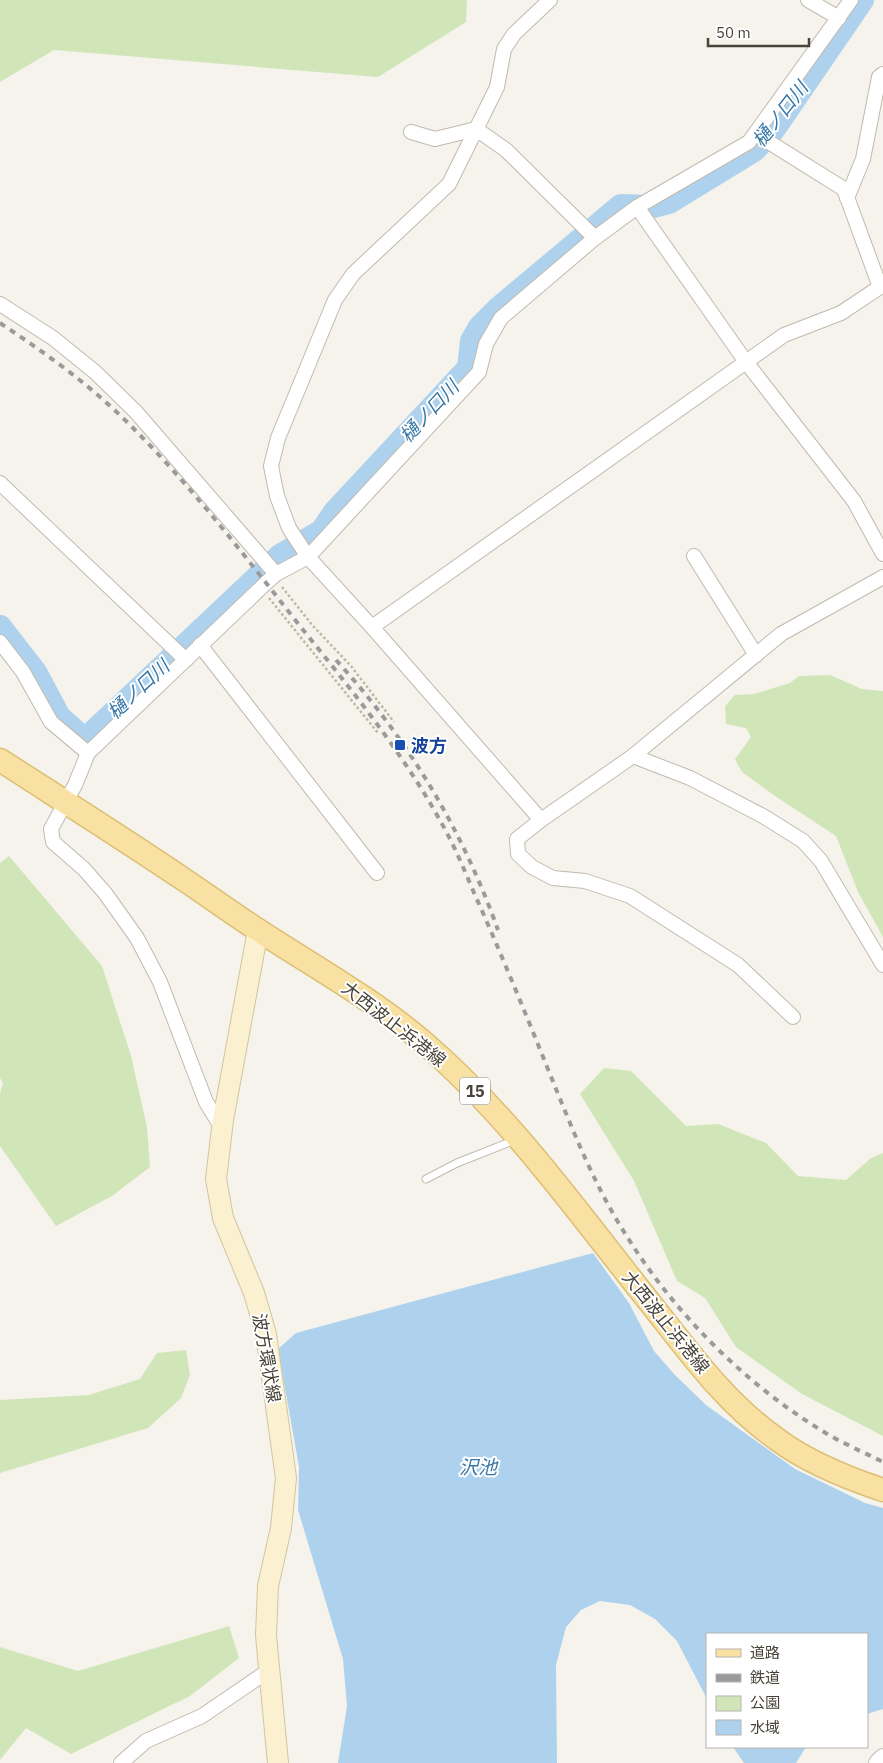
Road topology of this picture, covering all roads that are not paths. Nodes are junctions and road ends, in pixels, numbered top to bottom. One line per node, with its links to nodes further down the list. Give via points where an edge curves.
1 (550, 0): 6 (street, via 514,34 504,49 497,87)
2 (808, 0): 4 (street)
3 (851, 0): 4 (street)
4 (839, 18): 8 (street)
5 (883, 74): 9 (street, via 879,77 863,159)
6 (476, 129): 7 (street, via 435,139); 11 (street, via 506,150); 18 (street, via 449,184 353,274 336,300 278,438 271,466 277,496 289,528)
7 (411, 132)
8 (756, 134): 9 (street, via 844,190); 10 (street, via 749,142)
9 (847, 198): 12 (street)
10 (638, 207): 11 (street); 14 (street)
11 (595, 238): 18 (street, via 501,318 486,344 479,372)
12 (882, 287): 14 (street, via 841,313 784,335)
13 (0, 304): 19 (street, via 54,338 136,412)
14 (746, 362): 16 (street, via 854,501); 21 (street)
15 (0, 483): 25 (street)
16 (883, 554)
17 (694, 556): 24 (street)
18 (308, 557): 19 (street); 21 (street)
19 (276, 574): 23 (street)
20 (883, 577): 24 (street, via 781,634)
21 (372, 627): 30 (street)
22 (0, 642): 26 (street, via 23,672 52,722)
23 (200, 645): 25 (street); 31 (street)
24 (756, 655): 27 (street)
25 (186, 660): 26 (street)
26 (88, 753): 29 (street)
27 (633, 756): 30 (street); 33 (street, via 690,778 803,841 821,861)
28 (0, 760): 29 (main road, 大西波止浜港線 / 15)
29 (66, 802): 32 (main road, 大西波止浜港線 / 15); 35 (street, via 51,829 54,842 105,893 137,938 170,1005 206,1102)
30 (541, 820): 34 (street, via 517,840 518,854 532,867 553,878 585,881 630,896 738,965)
31 (378, 873)
32 (258, 930): 35 (main road, 波方環状線); 36 (main road, 大西波止浜港線 / 15, via 364,997 420,1040 464,1080)
33 (883, 965)
34 (793, 1017)
35 (222, 1128): 39 (main road, 波方環状線, via 216,1179 223,1218 254,1293 266,1334 286,1478 281,1528 268,1586)
36 (518, 1139): 37 (lane); 38 (main road, 大西波止浜港線 / 15, via 723,1393 797,1452 828,1469)
37 (426, 1179)
38 (883, 1490)
39 (268, 1671): 41 (street, via 202,1716 146,1741); 42 (main road, 波方環状線)
40 (883, 1758): 43 (street)
41 (121, 1763)
42 (278, 1763)
43 (878, 1763)

